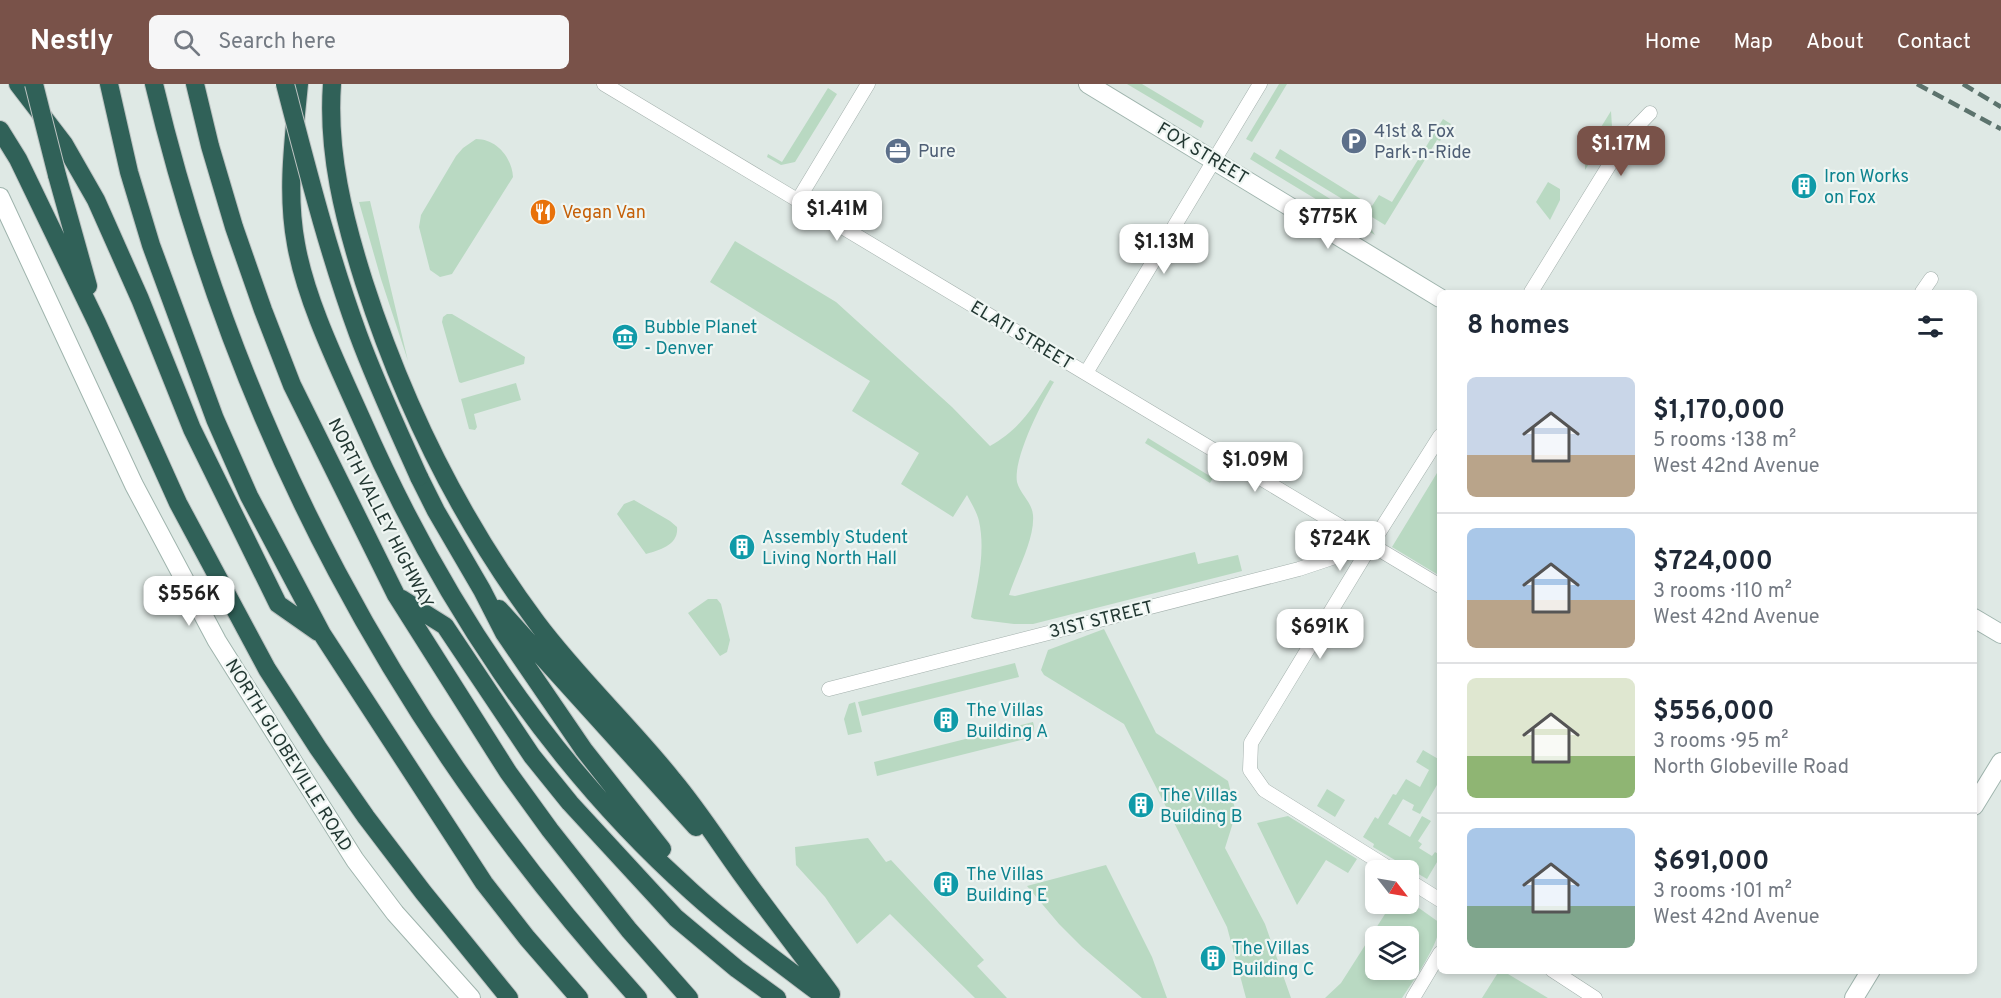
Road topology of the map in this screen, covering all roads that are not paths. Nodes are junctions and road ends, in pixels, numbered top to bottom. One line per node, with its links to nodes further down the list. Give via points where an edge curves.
1 (18, 84): 30 (highway, via 64,144 96,200 192,429 278,604)
2 (34, 84): 22 (highway, bridge)
3 (109, 84): 30 (highway, via 129,172 184,338 249,496)
4 (154, 84): 46 (highway, via 169,147 227,328 287,472 354,605 432,733 498,829)
5 (195, 84): 28 (highway, NORTH VALLEY HIGHWAY, via 234,227 292,385)
6 (285, 84): 27 (highway, bridge, via 319,215 384,399 419,477)
7 (299, 84): 39 (highway, via 291,180 296,246 342,376 407,514 493,660 552,743 652,854)
8 (332, 84): 36 (highway, via 334,157 357,261 401,381 457,498 483,544 537,622 675,782)
9 (604, 84): 17 (street, ELATI STREET)
10 (868, 84): 17 (street)
11 (1088, 84): 15 (street, FOX STREET)
12 (1260, 84): 15 (street)
13 (1650, 112): 19 (street, via 1626,138)
14 (0, 130): 22 (highway, via 18,159)
15 (1214, 160): 21 (street, FOX STREET); 23 (street)
16 (0, 197): 43 (street, NORTH GLOBEVILLE ROAD, via 134,485 217,641 355,860 395,913)
17 (798, 200): 23 (street, ELATI STREET)
18 (1931, 279): 20 (street)
19 (1532, 290)
20 (1923, 290)
21 (1437, 296)
22 (97, 323): 44 (highway, via 178,503 267,669 366,817)
23 (1086, 373): 25 (street, ELATI STREET)
24 (1437, 441): 25 (street)
25 (1371, 545): 26 (street, ELATI STREET); 32 (street, 31ST STREET, via 1299,569); 35 (street, via 1251,743 1250,770 1264,790)
26 (1437, 584)
27 (482, 590): 36 (highway); 39 (highway, via 504,633 584,750 653,839)
28 (396, 595): 47 (highway, NORTH VALLEY HIGHWAY, via 529,801 629,930); 48 (highway, via 445,626 532,756 676,918)
29 (1977, 620): 31 (street)
30 (322, 634): 45 (highway, via 484,883)
31 (2001, 634)
32 (828, 689)
33 (2001, 762): 34 (street)
34 (1977, 801)
35 (1376, 860)
36 (746, 881): 50 (highway)
37 (1419, 887): 38 (street)
38 (1437, 898)
39 (734, 927): 49 (highway)
40 (1437, 958): 51 (street)
41 (1558, 974): 52 (street)
42 (1869, 974): 53 (street)
43 (471, 998)
44 (509, 998)
45 (579, 998)
46 (639, 998)
47 (689, 998)
48 (777, 998)
49 (826, 998)
50 (834, 998)
51 (1413, 998)
52 (1595, 998)
53 (1854, 998)

